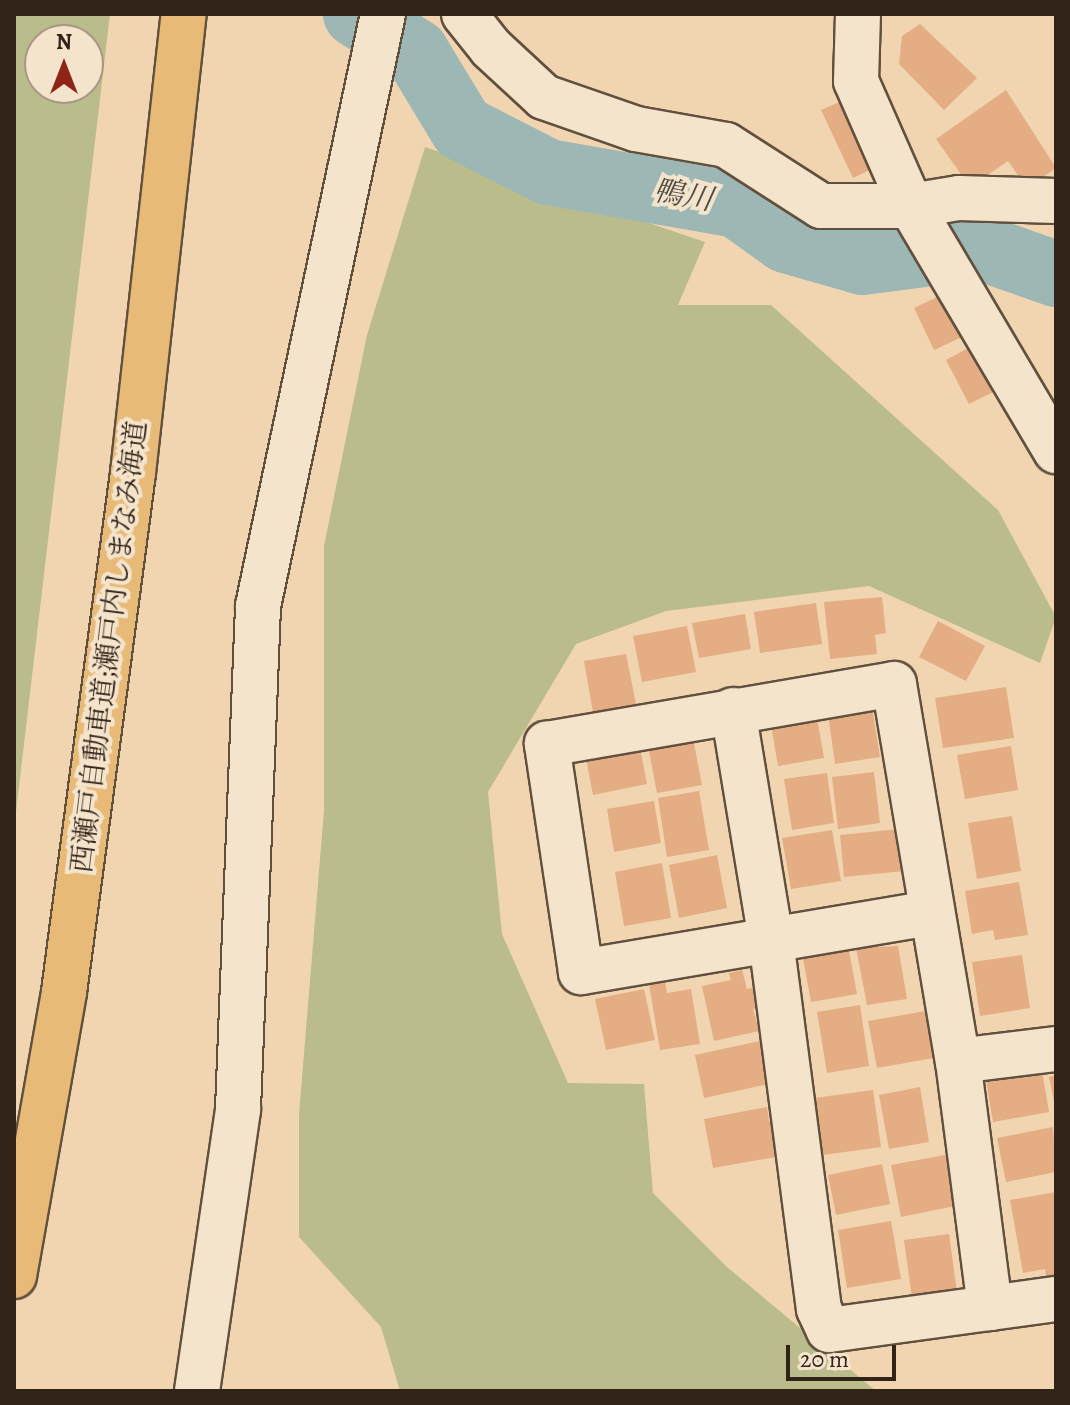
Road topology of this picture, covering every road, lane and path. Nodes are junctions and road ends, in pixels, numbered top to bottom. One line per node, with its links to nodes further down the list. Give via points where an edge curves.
1 (184, 14): 13 (highway, 西瀬戸自動車道;瀬戸内しまなみ海道, via 133,473 64,992)
2 (383, 14): 16 (street, via 258,606 238,1109)
3 (464, 14): 6 (street, via 491,48 544,97 636,129 726,145 821,206)
4 (858, 14): 6 (street, via 856,81)
5 (1056, 201): 6 (street, via 959,198)
6 (911, 206): 7 (street)
7 (1056, 451)
8 (733, 710): 9 (street, via 894,684); 10 (street); 10 (street, via 547,744 581,972)
9 (930, 913): 10 (street); 12 (street)
10 (771, 940): 15 (street, via 819,1309 829,1330)
11 (1056, 1049): 12 (street)
12 (958, 1061): 15 (street)
13 (14, 1276)
14 (1056, 1299): 15 (street)
15 (990, 1308)
16 (197, 1391)

